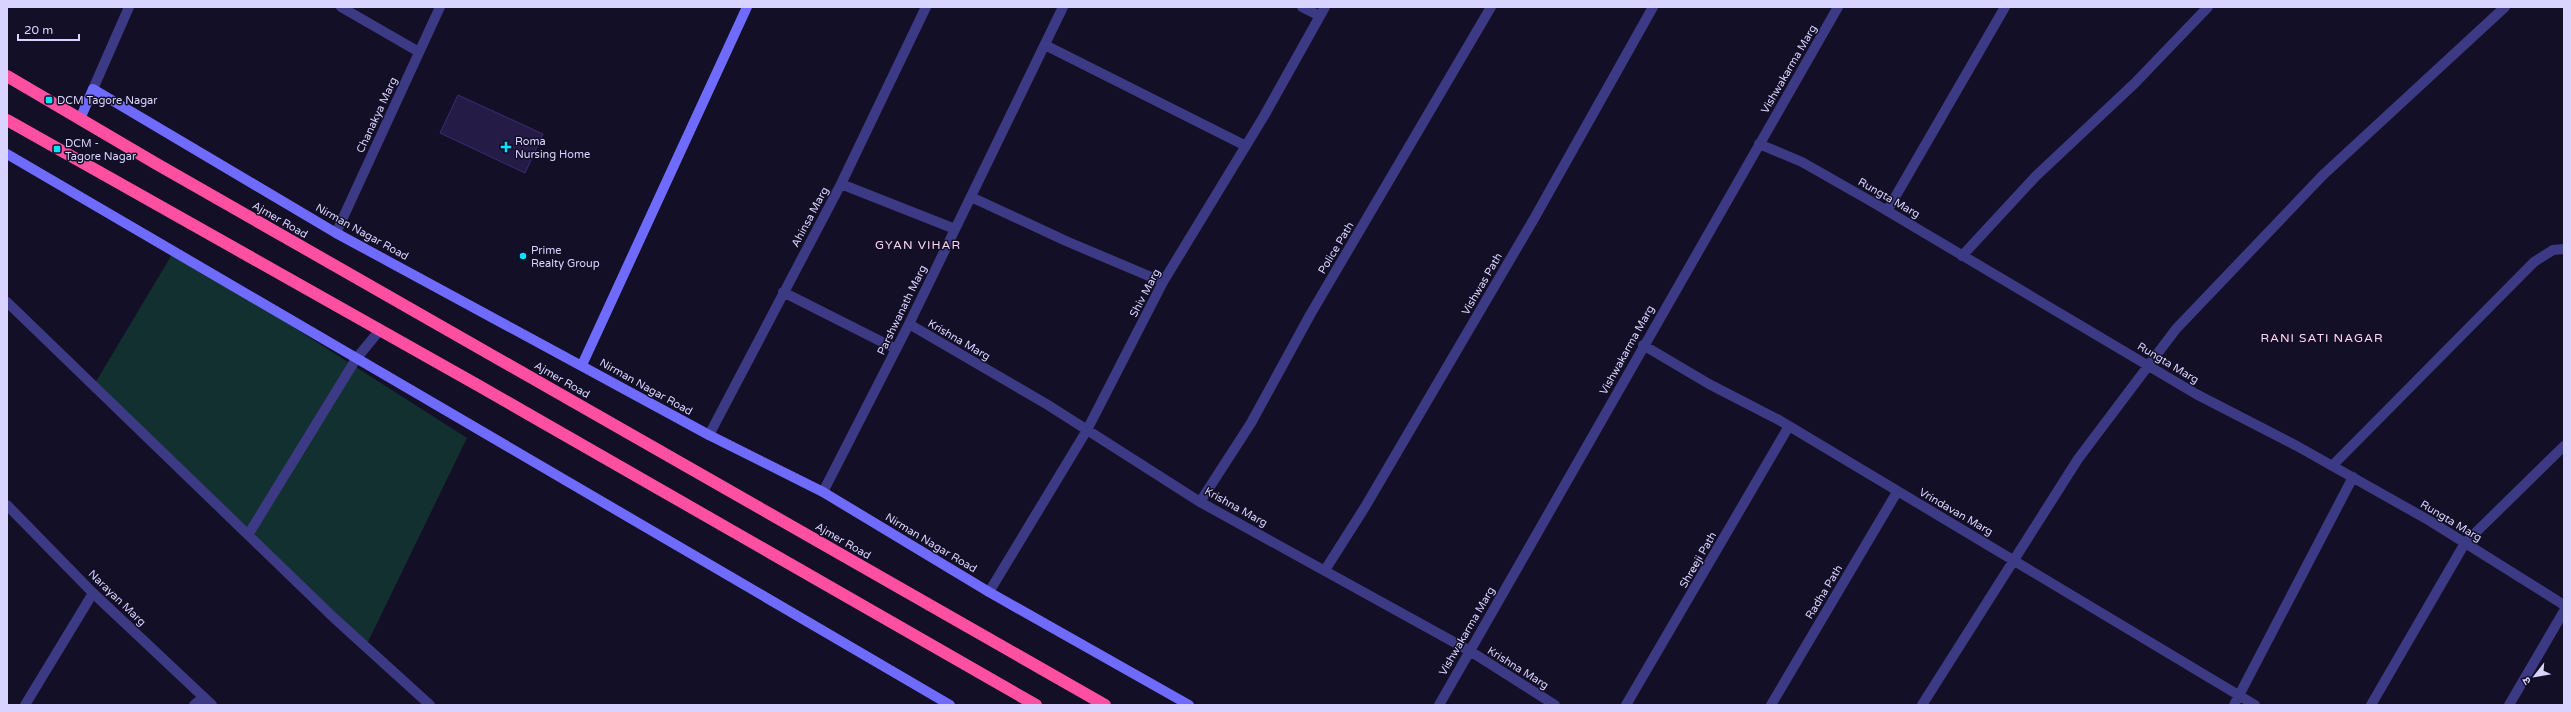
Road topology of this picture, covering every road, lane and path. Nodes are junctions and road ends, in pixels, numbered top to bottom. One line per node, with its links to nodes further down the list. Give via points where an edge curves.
1 (129, 7): 18 (street)
2 (340, 7): 16 (street)
3 (440, 7): 16 (street, Chanakya Marg)
4 (747, 7): 39 (street)
5 (926, 7): 24 (street, Ahinsa Marg)
6 (1063, 7): 15 (street, Parshwanath Marg)
7 (1302, 7): 14 (street)
8 (1491, 7): 49 (street, Police Path, via 1310,315 1251,423)
9 (1653, 7): 54 (street, Vishwas Path, via 1535,218 1366,507)
10 (1838, 7): 21 (street, Vishwakarma Marg)
11 (2005, 7): 26 (street)
12 (2208, 7): 30 (street, via 2135,83 2036,176)
13 (2505, 7): 40 (street, via 2323,175 2176,329)
14 (1323, 11): 22 (street, Shiv Marg)
15 (1045, 45): 22 (street); 25 (street, Parshwanath Marg)
16 (419, 52): 28 (street, Chanakya Marg)
17 (7, 76): 19 (highway, Ajmer Road)
18 (93, 89): 19 (street); 28 (street, Nirman Nagar Road)
19 (80, 118): 69 (highway, Ajmer Road)
20 (7, 120): 35 (highway)
21 (1759, 144): 26 (street, Rungta Marg, via 1802,162); 36 (street, Vishwakarma Marg)
22 (1246, 146): 31 (street, Shiv Marg)
23 (7, 154): 38 (street, via 313,331)
24 (841, 184): 27 (street); 32 (street, Ahinsa Marg)
25 (971, 197): 27 (street, Parshwanath Marg); 31 (street)
26 (1887, 211): 30 (street, Rungta Marg)
27 (955, 229): 34 (street, Parshwanath Marg)
28 (336, 233): 39 (street, Nirman Nagar Road)
29 (2564, 249): 45 (street, via 2553,250 2534,262)
30 (1962, 256): 40 (street, Rungta Marg)
31 (1163, 282): 42 (street, Shiv Marg)
32 (783, 292): 37 (street); 43 (street, Ahinsa Marg)
33 (7, 302): 51 (street)
34 (909, 324): 37 (street, Parshwanath Marg); 42 (street, Krishna Marg)
35 (378, 331): 38 (street); 68 (highway)
36 (1643, 345): 41 (street, Vrindavan Marg, via 1709,384); 59 (street, Vishwakarma Marg)
37 (896, 349): 47 (street, Parshwanath Marg)
38 (356, 359): 51 (street); 62 (street)
39 (582, 365): 43 (street, Nirman Nagar Road)
40 (2148, 365): 45 (street, Rungta Marg, via 2196,394); 53 (street, via 2078,458)
41 (1789, 426): 48 (street, Vrindavan Marg); 73 (street, Shreeji Path)
42 (1087, 430): 49 (street, Krishna Marg); 55 (street, Shiv Marg)
43 (709, 435): 47 (street, Nirman Nagar Road)
44 (2564, 446): 52 (street)
45 (2332, 466): 46 (street, Rungta Marg)
46 (2353, 477): 52 (street, Rungta Marg); 60 (street)
47 (823, 492): 55 (street, Nirman Nagar Road)
48 (1897, 492): 53 (street, Vrindavan Marg); 74 (street, Radha Path)
49 (1200, 502): 54 (street, Krishna Marg)
50 (7, 505): 56 (street, Narayan Marg)
51 (248, 535): 66 (street)
52 (2465, 543): 57 (street, Rungta Marg); 78 (street)
53 (2013, 559): 60 (street, Vrindavan Marg); 75 (street)
54 (1325, 570): 59 (street, Krishna Marg)
55 (989, 592): 70 (street, Nirman Nagar Road)
56 (93, 593): 61 (street, Narayan Marg); 63 (street)
57 (2564, 605)
58 (2564, 612): 79 (street)
59 (1470, 651): 71 (street, Vishwakarma Marg); 72 (street, Krishna Marg)
60 (2239, 696): 76 (street); 77 (street, Vrindavan Marg)
61 (204, 697): 64 (street); 65 (street, Narayan Marg)
62 (934, 701): 67 (street)
63 (25, 705)
64 (194, 705)
65 (212, 705)
66 (430, 705)
67 (950, 705)
68 (1036, 705)
69 (1105, 705)
70 (1188, 705)
71 (1439, 705)
72 (1555, 705)
73 (1626, 705)
74 (1772, 705)
75 (1922, 705)
76 (2234, 705)
77 (2255, 705)
78 (2371, 705)
79 (2509, 705)

